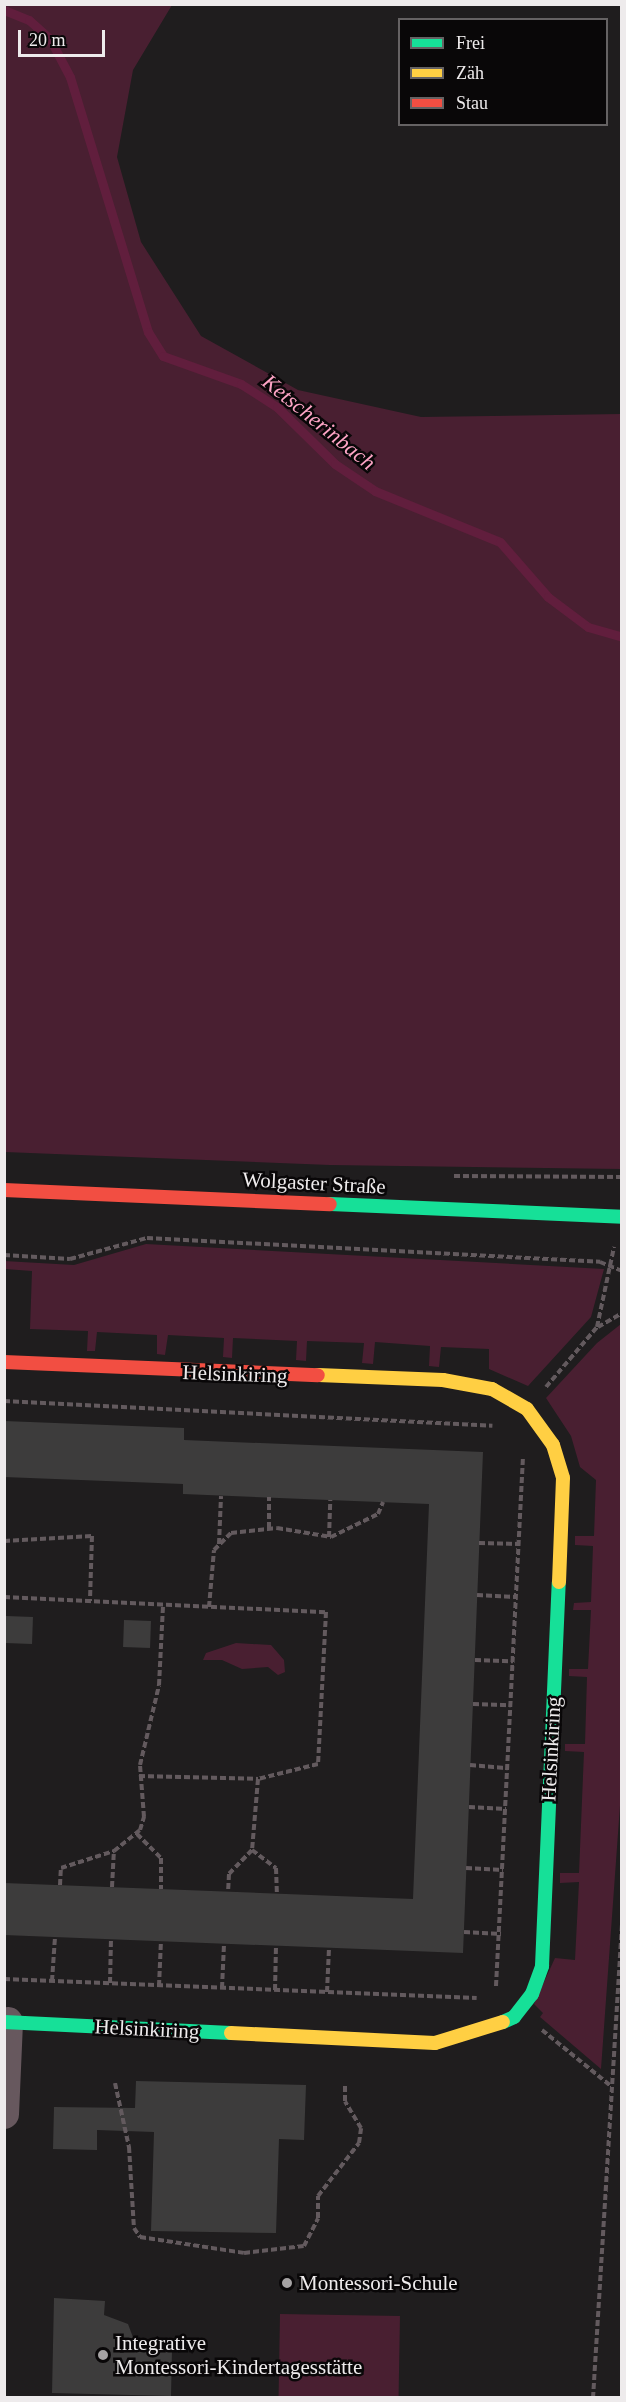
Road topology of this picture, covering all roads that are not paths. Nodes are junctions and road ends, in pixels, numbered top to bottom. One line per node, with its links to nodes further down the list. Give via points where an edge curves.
1 (4, 1190): 2 (street, Wolgaster Straße)
2 (621, 1217)
3 (4, 1362): 4 (street, Helsinkiring, via 443,1380 492,1389 527,1409 553,1445 563,1478 542,1966 532,1994 519,2010 476,2034 435,2043)
4 (6, 2022): 5 (street, Helsinkiring)
5 (4, 2114)

